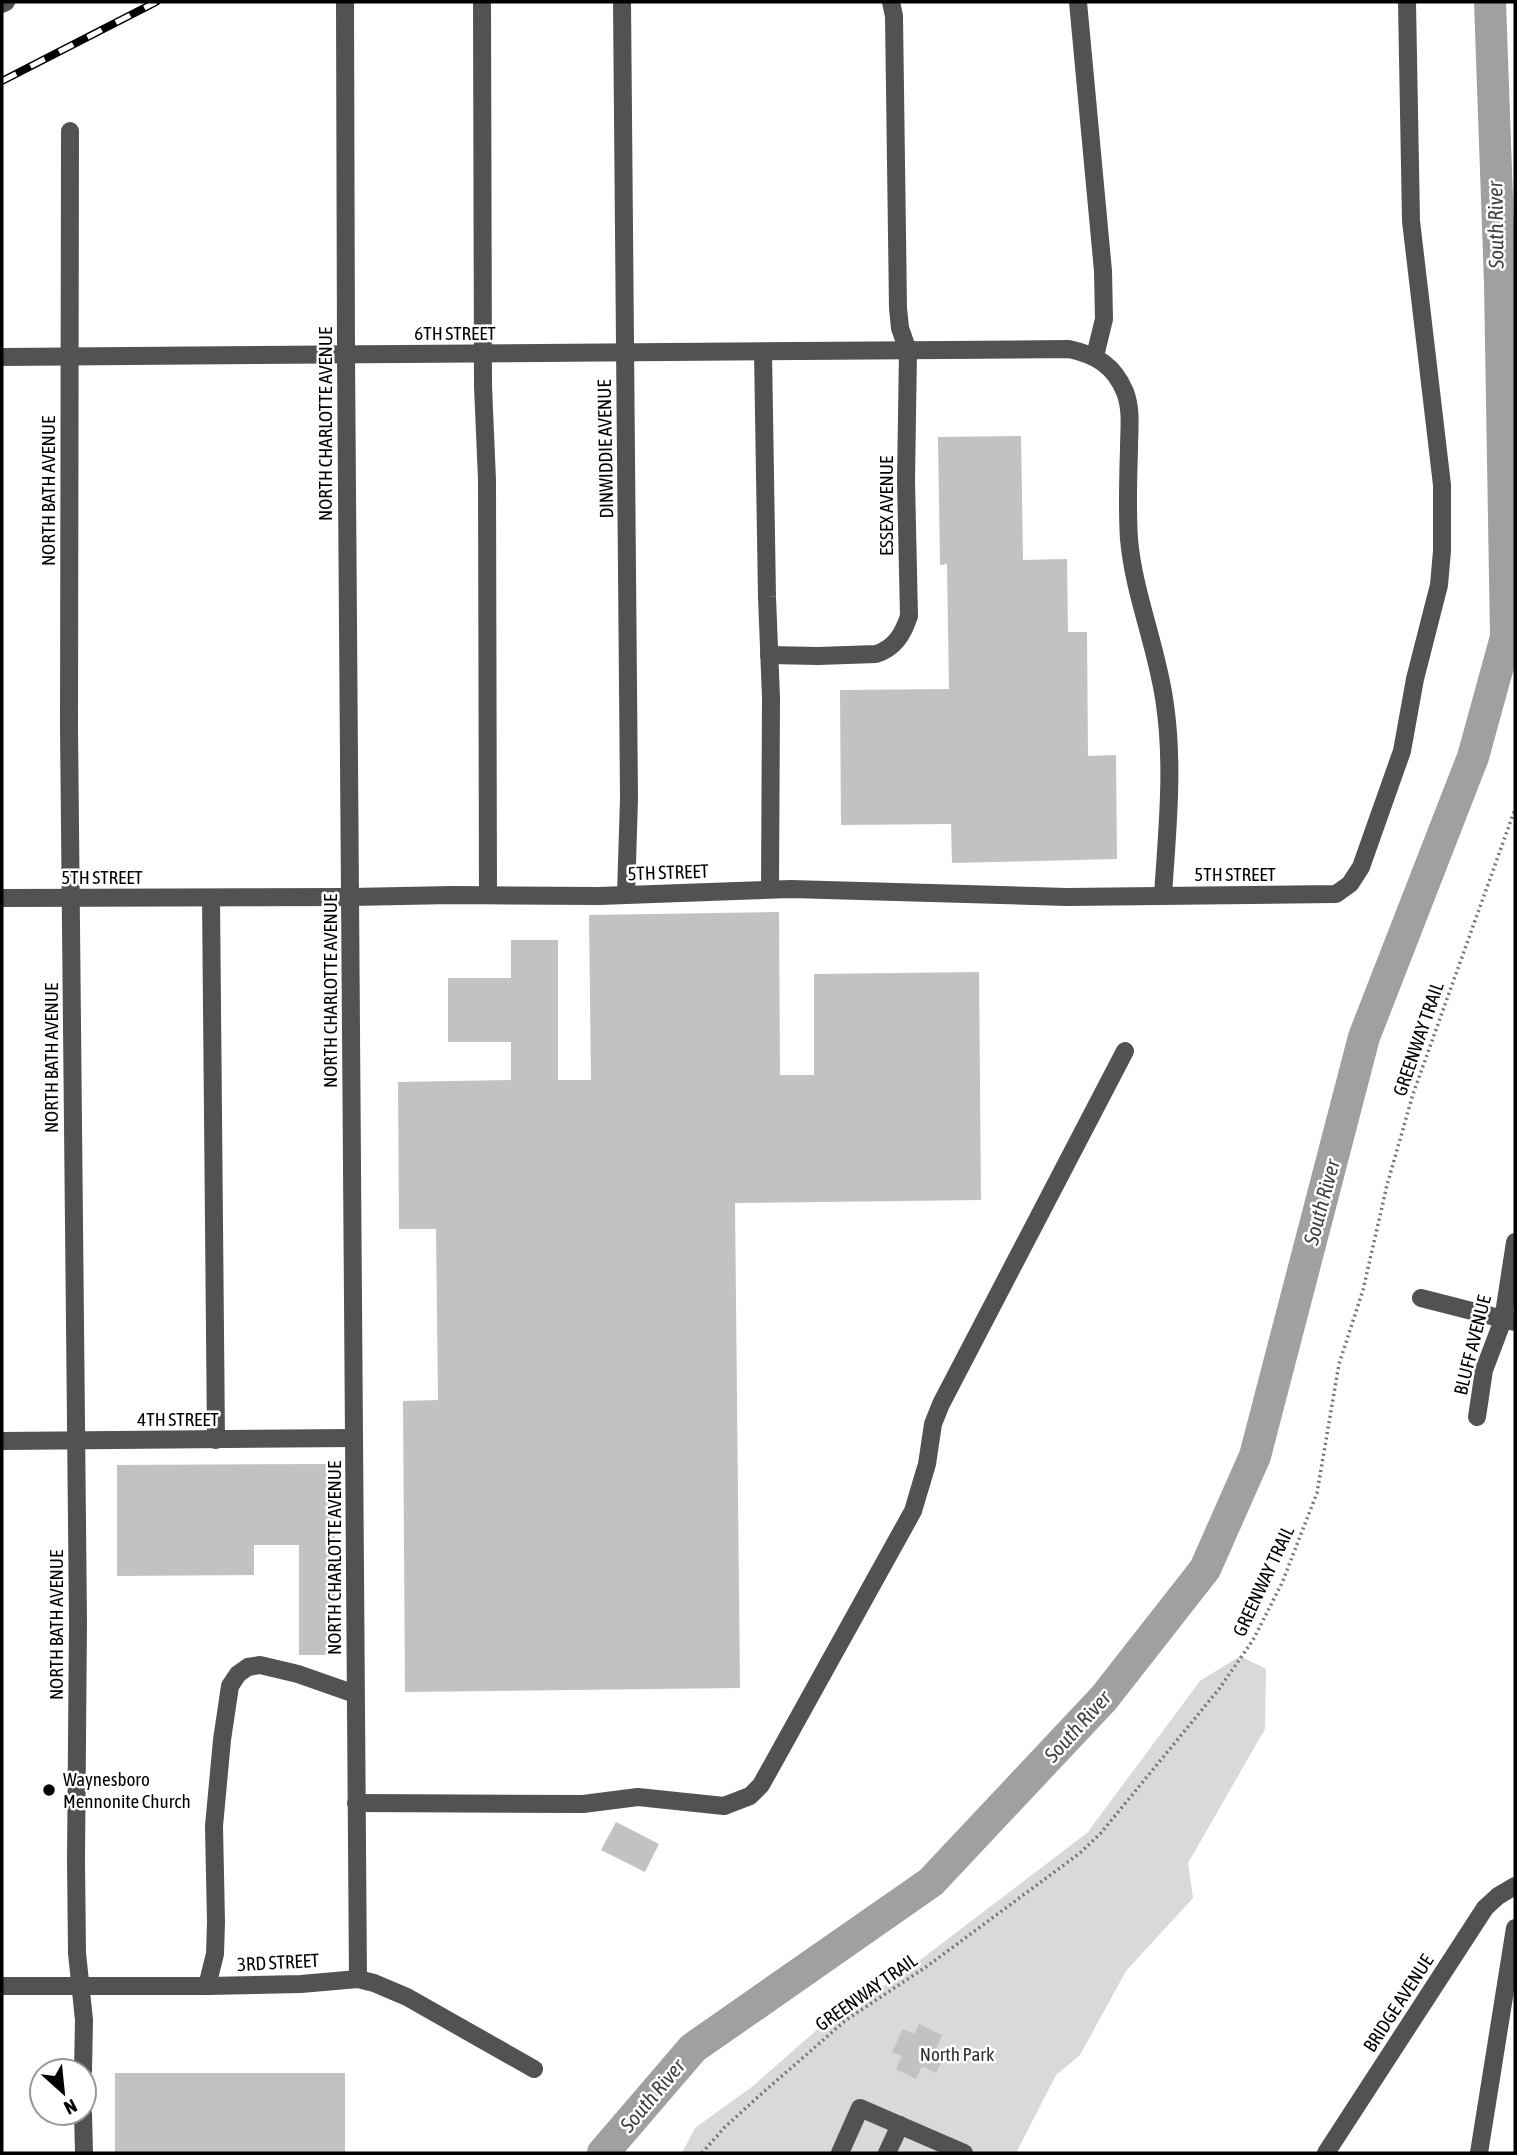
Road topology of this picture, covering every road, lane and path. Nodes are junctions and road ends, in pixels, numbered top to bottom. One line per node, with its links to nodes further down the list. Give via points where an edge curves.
1 (345, 2): 11 (street, NORTH CHARLOTTE AVENUE)
2 (482, 2): 12 (street)
3 (622, 2): 10 (street, DINWIDDIE AVENUE)
4 (891, 2): 8 (street, ESSEX AVENUE, via 898,308)
5 (1078, 2): 14 (street, via 1103,271 1104,319)
6 (1406, 2): 21 (street, 5TH STREET, via 1411,221 1442,485 1443,551 1402,751 1361,867 1336,894)
7 (70, 131): 13 (street, NORTH BATH AVENUE)
8 (908, 351): 9 (street, 6TH STREET); 14 (street, 6TH STREET, via 1069,349); 16 (street, ESSEX AVENUE, via 909,616 904,630 890,649 876,654)
9 (763, 352): 10 (street, 6TH STREET); 16 (street)
10 (624, 353): 12 (street, 6TH STREET); 20 (street, DINWIDDIE AVENUE)
11 (346, 354): 12 (street, 6TH STREET); 13 (street, 6TH STREET); 22 (street, NORTH CHARLOTTE AVENUE)
12 (484, 354): 19 (street)
13 (69, 356): 15 (street, 6TH STREET); 25 (street, NORTH BATH AVENUE)
14 (1095, 356): 21 (street, via 1115,373 1130,412 1129,540 1156,656 1168,738)
15 (2, 357)
16 (769, 655): 18 (street)
17 (1515, 809): 48 (path, GREENWAY TRAIL, via 1413,1094 1363,1290 1339,1364 1317,1493 1282,1583 1253,1640 1176,1743 1080,1853 846,2020)
18 (770, 889): 20 (street, 5TH STREET); 21 (street, 5TH STREET)
19 (488, 895): 20 (street, 5TH STREET); 22 (street, 5TH STREET)
20 (626, 895)
21 (1163, 895)
22 (350, 897): 24 (street, 5TH STREET); 31 (street, NORTH CHARLOTTE AVENUE)
23 (2, 898): 25 (street, 5TH STREET)
24 (211, 898): 25 (street, 5TH STREET); 32 (street)
25 (72, 899): 34 (street, NORTH BATH AVENUE)
26 (1125, 1051): 36 (street, via 941,1404 913,1511 761,1785 750,1796 724,1806 638,1797 583,1804)
27 (1515, 1242): 29 (street, BLUFF AVENUE)
28 (1421, 1298): 29 (street)
29 (1509, 1321): 30 (street, BLUFF AVENUE, via 1484,1370)
30 (1477, 1417)
31 (354, 1438): 32 (street, 4TH STREET); 35 (street, NORTH CHARLOTTE AVENUE)
32 (216, 1440): 34 (street, 4TH STREET)
33 (2, 1441): 34 (street, 4TH STREET)
34 (76, 1441): 40 (street, NORTH BATH AVENUE)
35 (355, 1694): 36 (street, NORTH CHARLOTTE AVENUE); 42 (street, via 260,1665 238,1674 230,1686 214,1826 215,1954)
36 (356, 1803): 39 (street, NORTH CHARLOTTE AVENUE)
37 (1515, 1886): 52 (street, BRIDGE AVENUE, via 1485,1908)
38 (1515, 1928): 53 (street)
39 (358, 1979): 42 (street, 3RD STREET); 44 (street, 3RD STREET, via 407,1997)
40 (80, 1985): 41 (street, 3RD STREET); 42 (street, 3RD STREET); 43 (street, NORTH BATH AVENUE)
41 (2, 1986)
42 (208, 1986)
43 (83, 2057)
44 (534, 2069)
45 (900, 2125): 49 (street, via 860,2108); 50 (street); 51 (street)
46 (83, 2127): 47 (street)
47 (84, 2153)
48 (702, 2153)
49 (840, 2153)
50 (887, 2153)
51 (964, 2153)
52 (1326, 2153)
53 (1479, 2153)

